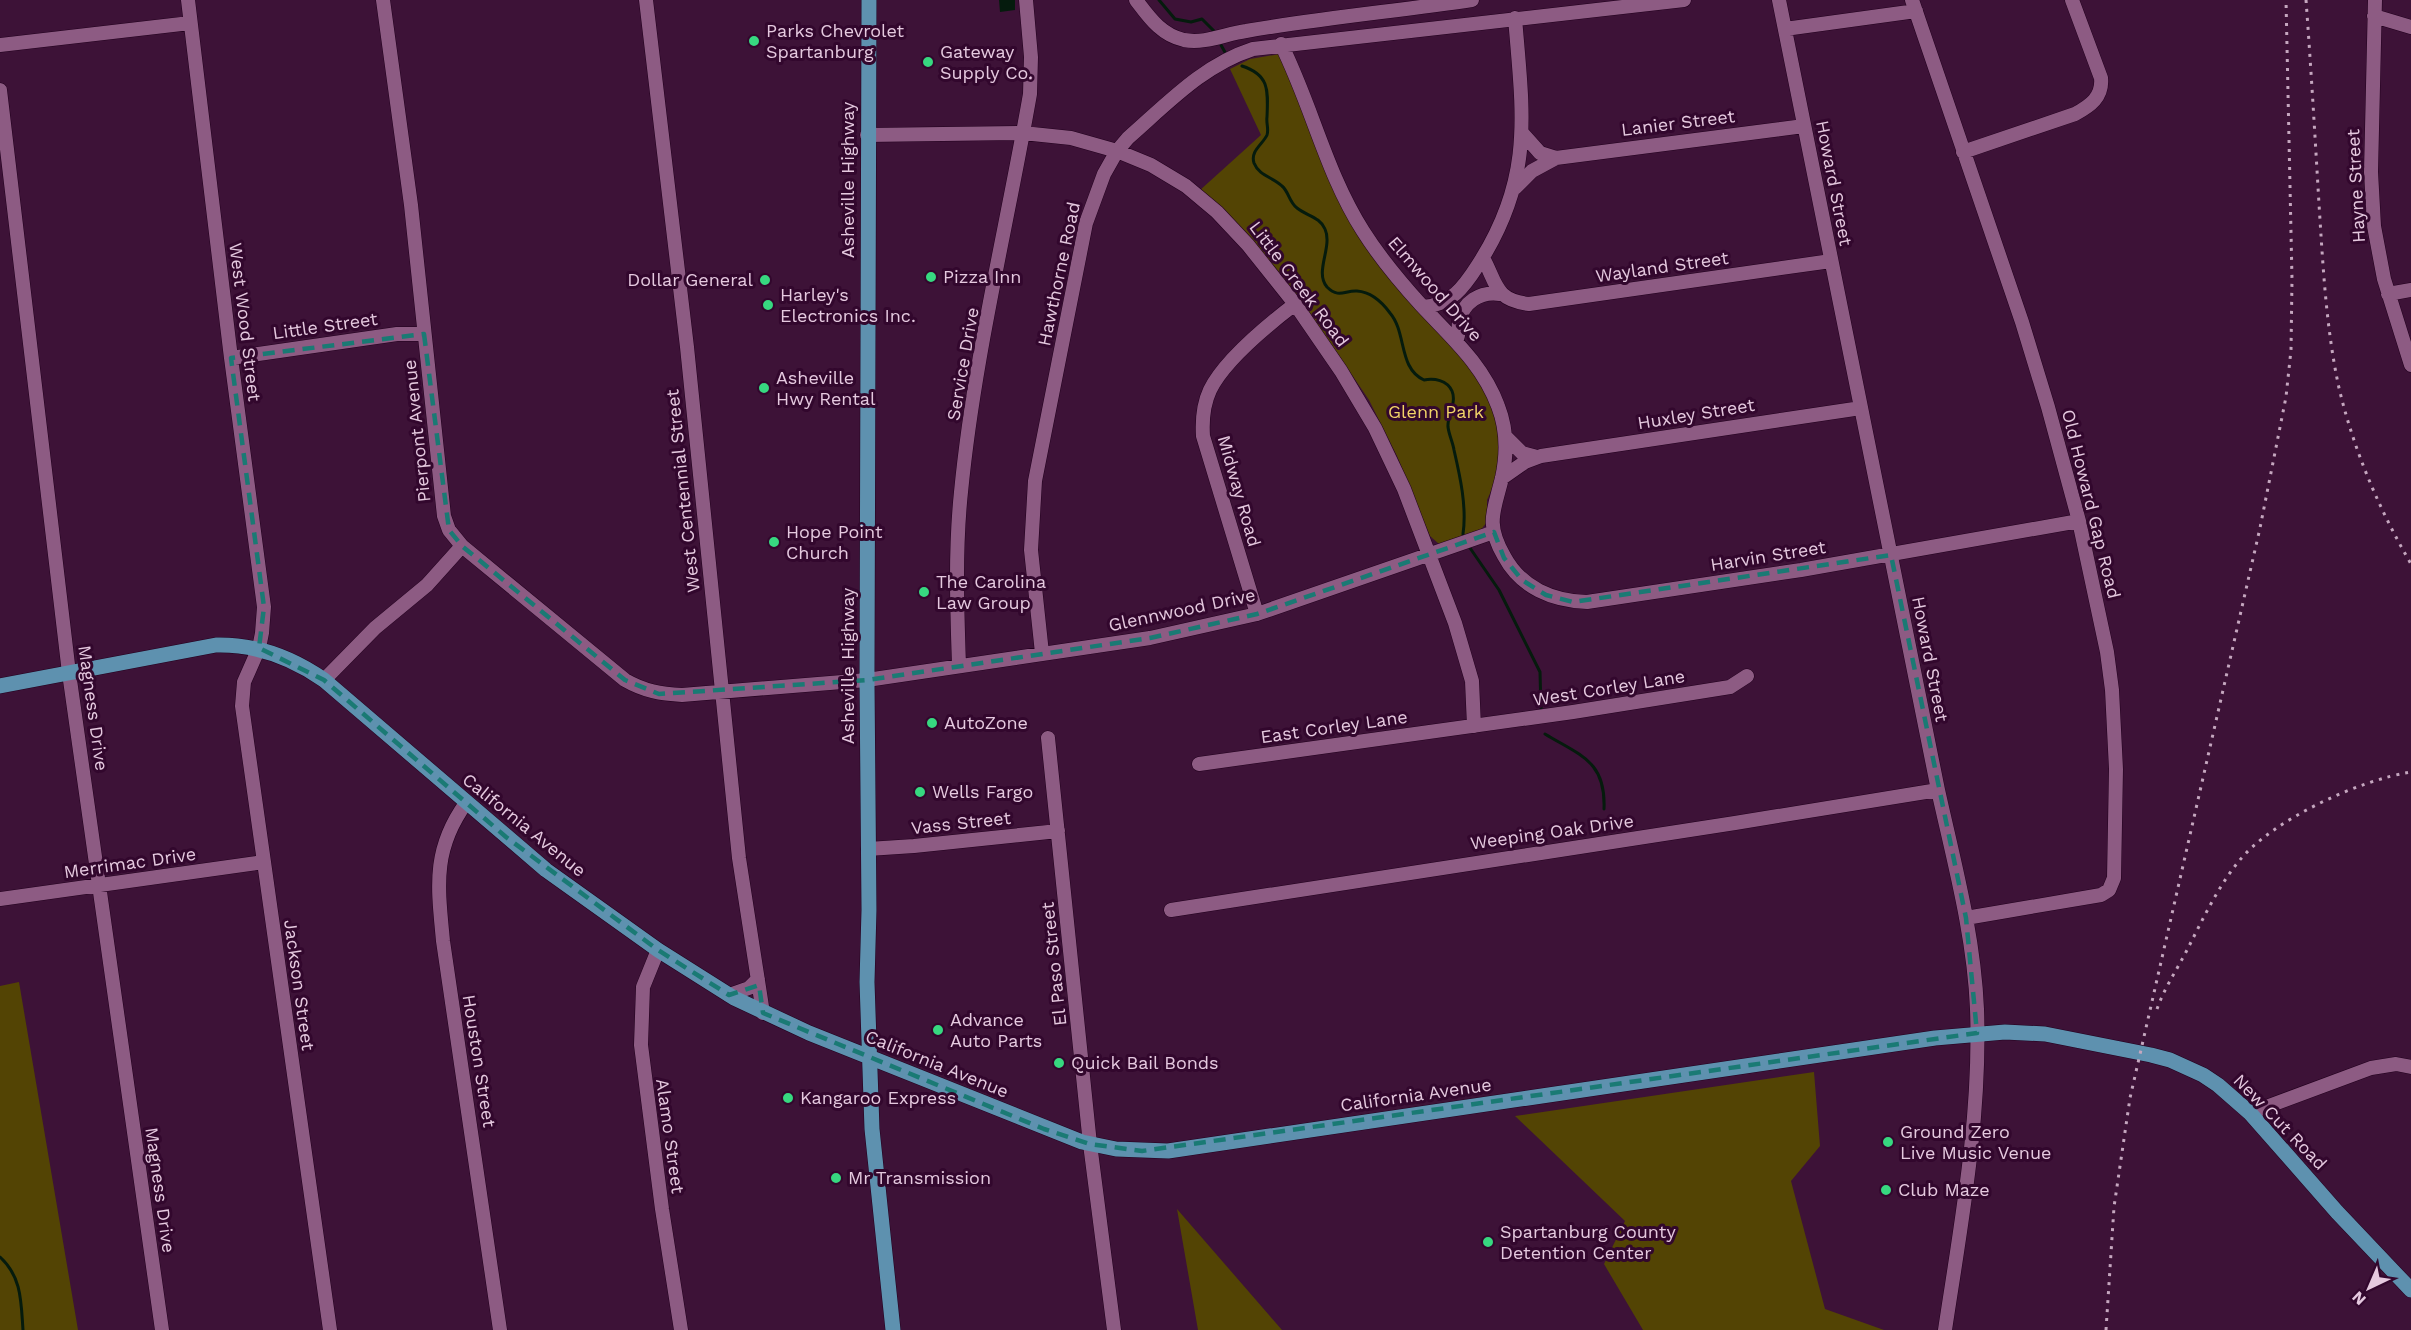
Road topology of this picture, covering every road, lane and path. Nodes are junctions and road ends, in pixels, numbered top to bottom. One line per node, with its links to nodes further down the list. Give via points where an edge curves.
1 (188, 0): 15 (street, West Wood Street)
2 (383, 0): 36 (street, Pierpont Avenue)
3 (646, 0): 58 (street, West Centennial Street, via 687,347)
4 (868, 0): 24 (main road, Asheville Highway)
5 (1026, 0): 22 (street, Service Drive, via 1031,75)
6 (1136, 0): 7 (street, via 1156,26 1174,37 1196,41 1247,30)
7 (1472, 0)
8 (1684, 0): 14 (street, Hawthorne Road)
9 (1779, 0): 17 (street, Howard Street)
10 (2072, 0): 26 (street, via 2101,78 2095,101 2075,114)
11 (2375, 0): 13 (street, Hayne Street)
12 (1914, 5): 17 (street); 26 (street, Old Howard Gap Road)
13 (2374, 16): 16 (street); 33 (street, Hayne Street, via 2372,199 2378,253)
14 (1515, 18): 18 (street, Hawthorne Road); 23 (street)
15 (190, 23): 19 (street); 38 (street, West Wood Street)
16 (2411, 27)
17 (1785, 29): 21 (street, Howard Street)
18 (1281, 44): 25 (street, Hawthorne Road, via 1253,49 1221,62 1173,99); 35 (street, Elmwood Drive, via 1348,206 1377,251)
19 (0, 45)
20 (0, 90): 53 (street, Magness Drive)
21 (1804, 126): 27 (street, Lanier Street); 30 (street, Howard Street)
22 (1023, 133): 24 (street, Little Creek Road); 25 (street, Little Creek Road, via 1071,138); 52 (street, Service Drive, via 961,491 957,563)
23 (1522, 134): 27 (street, via 1540,153); 28 (street)
24 (867, 135): 56 (main road, Asheville Highway)
25 (1117, 151): 34 (street, Little Creek Road, via 1160,170 1202,198 1248,245); 51 (street, Hawthorne Road, via 1086,224 1035,481 1030,550)
26 (1963, 152): 44 (street, Old Howard Gap Road, via 2028,343)
27 (1556, 158): 28 (street, Lanier Street, via 1532,171)
28 (1513, 191): 29 (street)
29 (1483, 258): 32 (street); 35 (street, via 1454,297)
30 (1831, 261): 32 (street, Wayland Street, via 1529,304); 40 (street, Howard Street)
31 (2411, 290): 33 (street)
32 (1500, 294): 37 (street, via 1478,296 1467,305)
33 (2388, 294): 39 (street, Hayne Street)
34 (1295, 304): 47 (street, Little Creek Road, via 1375,428 1404,489); 49 (street, Midway Road, via 1218,377 1205,405 1203,420 1203,436)
35 (1423, 307): 37 (street, Elmwood Drive)
36 (424, 334): 38 (street, Little Street, via 397,334); 46 (street, Pierpont Avenue, via 444,516)
37 (1456, 341): 41 (street, Elmwood Drive, via 1475,362 1490,388)
38 (231, 358): 50 (street, West Wood Street, via 264,607)
39 (2411, 365)
40 (1861, 408): 42 (street, Huxley Street); 48 (street, Howard Street)
41 (1505, 436): 42 (street, via 1522,453); 43 (street, Elmwood Drive)
42 (1537, 457): 43 (street, Huxley Street)
43 (1502, 478): 45 (street, Elmwood Drive, via 1492,509)
44 (2079, 521): 48 (street, Harvin Street); 70 (street, Old Howard Gap Road, via 2112,690 2116,769 2113,882 2101,895)
45 (1494, 532): 47 (street, Glennwood Drive); 48 (street, Harvin Street, via 1504,558 1522,580 1546,595 1573,602)
46 (462, 546): 55 (street, via 427,585 375,628); 58 (street, Pierpont Avenue, via 636,687 672,694)
47 (1428, 555): 49 (street, Glennwood Drive); 59 (street, Little Creek Road, via 1455,623 1472,681)
48 (1891, 555): 62 (street, Howard Street)
49 (1257, 614): 51 (street, Glennwood Drive, via 1150,638)
50 (259, 648): 53 (main road, California Avenue, via 216,645); 55 (main road, California Avenue, via 295,662); 66 (street, Jackson Street, via 244,682 242,706)
51 (1042, 653): 52 (street, Glennwood Drive)
52 (959, 665): 56 (street, Glennwood Drive)
53 (69, 674): 57 (main road, California Avenue); 67 (street, Magness Drive)
54 (1747, 676): 59 (street, West Corley Lane, via 1730,687)
55 (324, 680): 63 (main road, California Avenue)
56 (867, 680): 58 (street, Pierpont Avenue); 65 (main road, Asheville Highway)
57 (0, 686)
58 (720, 690): 72 (street, West Centennial Street, via 739,858)
59 (1474, 726): 61 (street, East Corley Lane)
60 (1048, 738): 64 (street, El Paso Street)
61 (1199, 764)
62 (1938, 790): 69 (street, Weeping Oak Drive); 70 (street, Howard Street)
63 (466, 803): 71 (main road, California Avenue, via 546,870); 83 (street, Houston Street, via 444,843 438,888)
64 (1058, 831): 65 (street, Vass Street); 79 (street, El Paso Street)
65 (868, 849): 76 (main road, Asheville Highway)
66 (264, 862): 67 (street, Merrimac Drive); 82 (street, Jackson Street)
67 (100, 885): 68 (street, Merrimac Drive); 81 (street, Magness Drive)
68 (0, 899)
69 (1171, 909)
70 (1966, 918): 75 (street, Howard Street)
71 (658, 950): 73 (main road, California Avenue); 84 (street, Alamo Street, via 643,987 641,1045)
72 (758, 979): 73 (street, via 749,988); 74 (street, West Centennial Street)
73 (729, 995): 74 (main road, California Avenue)
74 (763, 1014): 76 (main road, California Avenue)
75 (1977, 1033): 78 (main road, New Cut Road, via 2045,1034 2170,1060 2210,1080); 79 (main road, California Avenue, via 1168,1151); 87 (street, Howard Street, via 1971,1145)
76 (868, 1057): 79 (main road, California Avenue); 85 (main road, Asheville Highway)
77 (2411, 1067): 78 (street, via 2396,1064 2371,1068)
78 (2250, 1113): 80 (main road, New Cut Road)
79 (1090, 1144): 86 (street, El Paso Street)
80 (2411, 1290)
81 (162, 1330)
82 (330, 1330)
83 (500, 1330)
84 (681, 1330)
85 (893, 1330)
86 (1114, 1330)
87 (1945, 1330)

